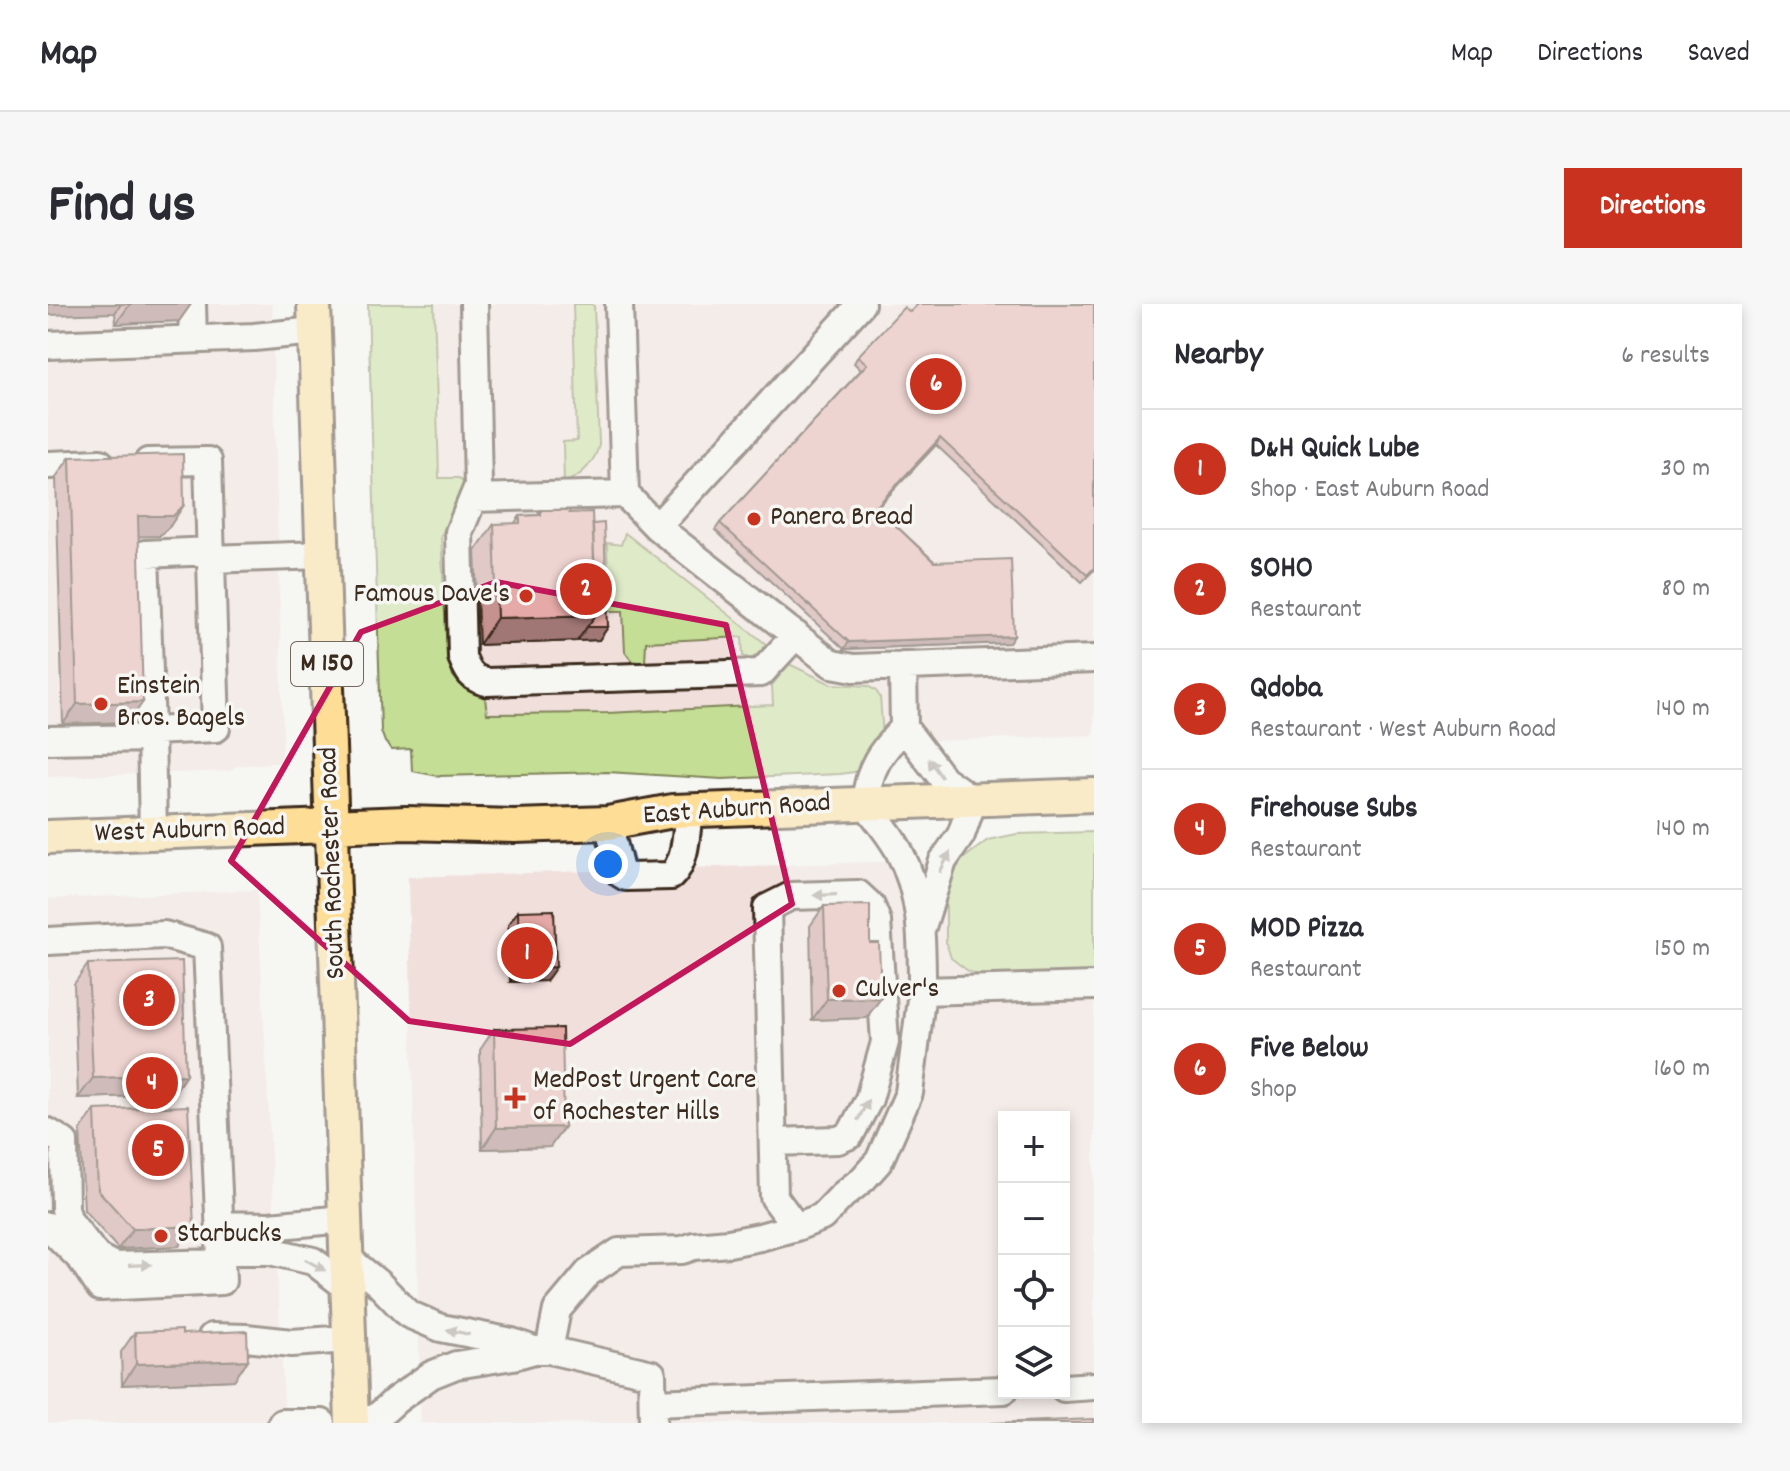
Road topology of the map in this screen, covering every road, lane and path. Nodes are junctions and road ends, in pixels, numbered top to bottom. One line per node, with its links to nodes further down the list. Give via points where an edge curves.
1 (192, 304): 6 (lane)
2 (474, 304): 10 (lane, via 478,486)
3 (619, 304): 9 (lane)
4 (861, 304): 11 (lane)
5 (315, 318): 6 (lane, via 254,337); 13 (main road, South Rochester Road / M 150)
6 (193, 339): 7 (lane)
7 (48, 345)
8 (48, 465): 12 (lane, via 208,461)
9 (625, 494): 10 (lane); 11 (lane)
10 (473, 498): 14 (lane, via 459,532 462,657 475,679 761,673)
11 (657, 527): 14 (lane)
12 (211, 555): 13 (lane); 18 (lane, via 216,728); 18 (lane, via 145,554)
13 (323, 555): 25 (main road, South Rochester Road / M 150)
14 (796, 635): 16 (lane, via 832,664)
15 (1094, 659): 16 (lane)
16 (903, 666): 17 (lane)
17 (904, 728): 21 (lane, one-way to 17, via 943,779); 22 (lane, via 875,766)
18 (151, 735): 19 (lane); 26 (lane)
19 (48, 740)
20 (1094, 795): 21 (main road, East Auburn Road)
21 (973, 800): 22 (main road, East Auburn Road); 28 (lane, one-way to 21, via 943,861 961,835)
22 (865, 803): 23 (main road, East Auburn Road); 28 (lane, via 904,862)
23 (689, 810): 24 (main road, East Auburn Road); 24 (lane, via 681,862 671,876 621,874)
24 (608, 823): 25 (main road, East Auburn Road)
25 (332, 826): 26 (main road, West Auburn Road); 34 (main road, South Rochester Road / M 150)
26 (153, 833): 27 (main road, West Auburn Road)
27 (48, 837)
28 (922, 927): 31 (lane)
29 (48, 941): 37 (lane, via 164,935 207,947)
30 (1094, 986): 31 (lane)
31 (922, 991): 36 (lane, via 909,1093 879,1161 822,1217)
32 (48, 1132): 37 (lane, one-way to 37, via 64,1142 69,1221 97,1257 114,1266)
33 (773, 1142): 33 (lane, one-way to 33, via 850,1135 869,1099 885,1042 877,921 858,894 791,896 767,908); 36 (lane, via 774,1197)
34 (345, 1219): 37 (lane, via 269,1226); 38 (main road, South Rochester Road / M 150)
35 (48, 1226): 37 (lane, via 100,1287 222,1281)
36 (796, 1227): 42 (lane, via 682,1250 619,1252 588,1273 557,1310)
37 (220, 1246): 39 (lane, one-way to 39, via 313,1261)
38 (346, 1257): 39 (main road, South Rochester Road / M 150); 42 (lane, one-way to 38, via 463,1334 408,1314)
39 (348, 1288): 41 (main road, South Rochester Road / M 150)
40 (190, 1336): 41 (lane, via 292,1343)
41 (348, 1339): 49 (main road, South Rochester Road / M 150)
42 (542, 1350): 46 (lane, via 652,1374); 49 (lane, via 456,1365 431,1375 377,1417)
43 (1094, 1386): 44 (lane)
44 (1070, 1388)
45 (998, 1390): 46 (lane)
46 (653, 1413)
47 (282, 1423): 48 (lane)
48 (322, 1423)
49 (353, 1423)

